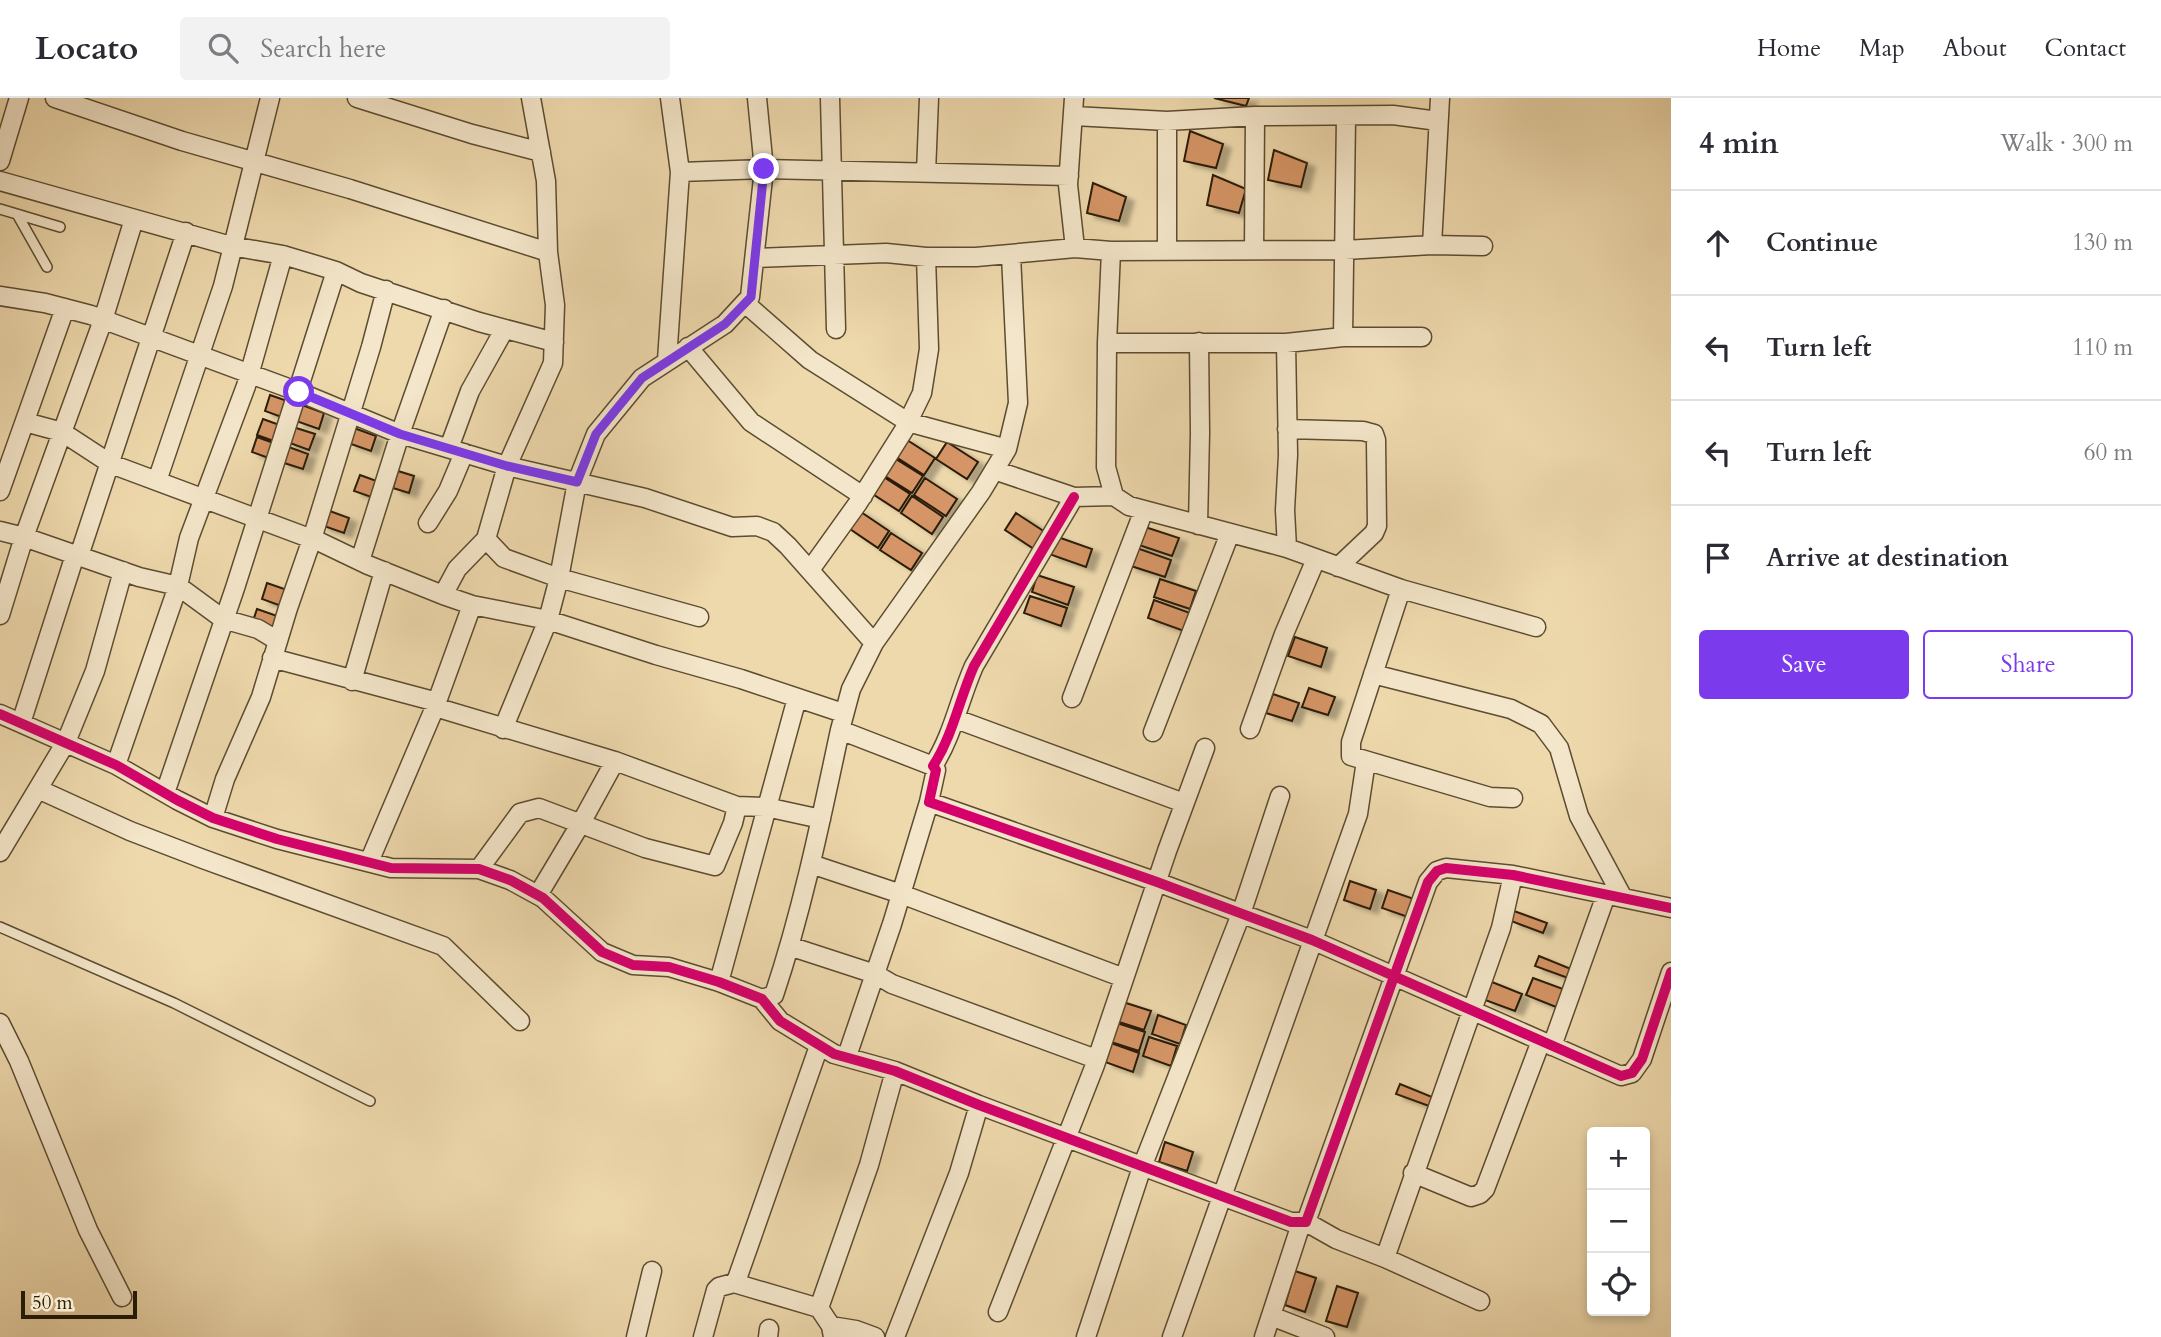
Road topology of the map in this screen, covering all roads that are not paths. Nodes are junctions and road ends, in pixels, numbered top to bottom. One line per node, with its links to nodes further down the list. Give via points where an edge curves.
1 (19, 98): 19 (street)
2 (55, 98): 18 (street)
3 (270, 98): 18 (street)
4 (357, 98): 17 (street)
5 (531, 98): 17 (street)
6 (670, 98): 22 (street)
7 (757, 98): 20 (street)
8 (830, 98): 21 (street)
9 (929, 98): 23 (street)
10 (1440, 98): 16 (street)
11 (1074, 107): 15 (street); 24 (street)
12 (1392, 107): 14 (street); 16 (street)
13 (1255, 116): 14 (street); 15 (street); 36 (street)
14 (1346, 117): 37 (street)
15 (1167, 121): 35 (street)
16 (1438, 121): 31 (street)
17 (541, 152): 39 (street)
18 (254, 160): 32 (street); 39 (street)
19 (0, 161)
20 (764, 169): 21 (street); 22 (street); 44 (street)
21 (833, 170): 23 (street); 40 (street)
22 (680, 172): 64 (street)
23 (926, 173): 24 (street)
24 (1069, 176): 34 (street)
25 (0, 181): 28 (street)
26 (0, 209): 27 (lane)
27 (17, 214): 29 (lane); 45 (lane)
28 (134, 219): 30 (street); 52 (street)
29 (60, 227)
30 (186, 232): 32 (street); 57 (street)
31 (1432, 245): 33 (street); 37 (street)
32 (232, 246): 41 (street); 63 (street)
33 (1483, 246)
34 (1075, 248): 38 (street); 42 (street)
35 (1167, 250): 36 (street); 38 (street)
36 (1254, 250): 37 (street)
37 (1345, 250): 55 (street)
38 (1111, 251): 60 (street)
39 (548, 252): 58 (street)
40 (835, 254): 43 (street); 44 (street); 53 (street)
41 (283, 255): 46 (street); 65 (street)
42 (1011, 255): 43 (street); 74 (street, via 1018,403)
43 (926, 257): 69 (street, via 927,371)
44 (756, 258): 49 (street, via 751,297)
45 (47, 267)
46 (336, 271): 47 (street); 66 (street)
47 (386, 290): 51 (street); 67 (street)
48 (0, 296): 50 (street)
49 (745, 303): 62 (street, via 725,324); 69 (street, via 810,360)
50 (65, 308): 52 (street); 68 (street)
51 (444, 309): 54 (street); 72 (street)
52 (103, 320): 57 (street); 71 (street)
53 (836, 329)
54 (504, 330): 58 (street); 75 (street, via 470,391)
55 (1343, 337): 56 (street); 61 (street)
56 (1422, 337)
57 (151, 338): 63 (street); 76 (street)
58 (554, 342): 77 (street, via 553,363)
59 (1199, 342): 60 (street); 61 (street); 89 (street)
60 (1107, 343): 83 (street, via 1105,467)
61 (1286, 343): 70 (street)
62 (688, 347): 64 (street); 82 (street, via 751,422)
63 (199, 354): 65 (street); 79 (street)
64 (667, 360): 80 (street, via 642,378 596,434)
65 (248, 374): 66 (street); 85 (street)
66 (299, 392): 67 (street); 87 (street)
67 (351, 413): 72 (street); 93 (street)
68 (24, 422): 71 (street); 73 (street)
69 (908, 422): 74 (street); 82 (street)
70 (1287, 429): 95 (street); 99 (street, via 1374,434 1377,526)
71 (62, 432): 76 (street); 92 (street)
72 (400, 434): 75 (street); 98 (street)
73 (7, 445): 81 (street)
74 (1007, 449): 78 (street)
75 (457, 451): 77 (street); 88 (street, via 444,499)
76 (111, 464): 79 (street); 96 (street)
77 (507, 466): 80 (street); 94 (street)
78 (994, 470): 84 (street); 114 (street)
79 (157, 481): 85 (street)
80 (577, 482): 100 (street, via 645,498 732,527 757,526 773,532); 103 (street)
81 (0, 491)
82 (863, 496): 100 (street)
83 (1114, 496): 84 (street); 86 (street)
84 (1074, 497): 122 (street, via 974,666)
85 (204, 498): 87 (street); 104 (street)
86 (1144, 510): 89 (street); 119 (street)
87 (257, 519): 93 (street); 110 (street)
88 (428, 523)
89 (1198, 524): 91 (street)
90 (0, 531): 92 (street)
91 (1230, 533): 95 (street); 127 (street)
92 (24, 537): 96 (street); 108 (street)
93 (312, 539): 98 (street); 113 (street)
94 (486, 539): 103 (street, via 504,558); 106 (street, via 457,569)
95 (1287, 548): 97 (street)
96 (77, 555): 101 (street); 124 (street)
97 (1316, 559): 99 (street); 126 (street)
98 (360, 561): 102 (street)
99 (1338, 567): 105 (street)
100 (810, 570): 114 (street)
101 (123, 571): 104 (street); 128 (street, via 95,671)
102 (384, 571): 106 (street); 117 (street)
103 (559, 578): 109 (street); 111 (street)
104 (178, 586): 110 (street); 132 (street)
105 (1401, 589): 112 (street); 116 (street)
106 (443, 595): 107 (street)
107 (472, 605): 111 (street); 120 (street)
108 (0, 615)
109 (699, 617)
110 (223, 619): 113 (street, via 258,629); 135 (street)
111 (548, 620): 118 (street); 125 (street)
112 (1536, 627)
113 (278, 641): 115 (street)
114 (874, 643): 123 (street)
115 (272, 658): 117 (street); 142 (street)
116 (1373, 674): 131 (street, via 1352,742 1351,756); 153 (street, via 1511,709 1541,724 1559,748 1579,816)
117 (352, 681): 120 (street)
118 (797, 698): 123 (street); 141 (street)
119 (1072, 698)
120 (436, 705): 125 (street); 146 (street)
121 (0, 714): 124 (street)
122 (956, 719): 133 (street); 139 (street)
123 (841, 721): 133 (street); 143 (street)
124 (21, 723): 128 (street)
125 (503, 729): 130 (street)
126 (1251, 729)
127 (1153, 732)
128 (66, 742): 132 (street); 134 (street)
129 (1205, 748): 139 (street)
130 (615, 761): 140 (street); 144 (street)
131 (1366, 761): 137 (street, via 1490,797); 157 (street, via 1358,814)
132 (116, 765): 135 (street)
133 (933, 766): 138 (street)
134 (38, 789): 145 (street); 166 (street, via 130,831 443,946)
135 (165, 793): 142 (street)
136 (1280, 796): 155 (street)
137 (1513, 798)
138 (929, 802): 150 (street); 151 (street)
139 (1184, 803): 150 (street)
140 (737, 806): 141 (street); 144 (street, via 715,866 645,848)
141 (766, 807): 143 (street); 163 (street)
142 (213, 818): 146 (street)
143 (821, 819): 147 (street)
144 (582, 823): 148 (street, via 539,808 520,813); 152 (street)
145 (0, 852)
146 (369, 862): 148 (street, via 391,868)
147 (811, 864): 151 (street); 158 (street)
148 (479, 869): 152 (street)
149 (1513, 876): 153 (street); 161 (street, via 1437,870 1428,882); 165 (street, via 1501,928)
150 (1157, 882): 155 (street); 162 (street)
151 (901, 894): 160 (street); 162 (street)
152 (538, 895): 163 (street, via 602,952 633,965 669,967)
153 (1615, 897): 154 (street); 168 (street)
154 (1671, 908)
155 (1241, 914): 157 (street); 176 (street)
156 (0, 927): 173 (lane, via 174,1003)
157 (1312, 940): 161 (street); 178 (street)
158 (789, 946): 160 (street); 164 (street, via 774,995)
159 (1671, 972): 168 (street, via 1643,1059 1632,1073 1621,1076)
160 (875, 974): 170 (street); 171 (street)
161 (1395, 977): 165 (street); 179 (street)
162 (1124, 978): 171 (street)
163 (719, 982): 164 (street)
164 (762, 999): 169 (street, via 780,1021)
165 (1471, 1009): 168 (street); 177 (street)
166 (520, 1021)
167 (0, 1023): 183 (street, via 88,1230)
168 (1547, 1044): 177 (street, via 1480,1195 1471,1197)
169 (819, 1046): 170 (street); 182 (street)
170 (847, 1056): 172 (street)
171 (1097, 1059): 175 (street)
172 (895, 1071): 174 (street); 185 (street, via 869,1165)
173 (370, 1101)
174 (979, 1105): 175 (street); 192 (street, via 959,1173)
175 (1067, 1137): 176 (street); 186 (street)
176 (1142, 1167): 178 (street); 193 (street)
177 (1413, 1173): 180 (street)
178 (1221, 1195): 179 (street); 194 (street)
179 (1304, 1223): 180 (street); 187 (street)
180 (1385, 1258): 184 (street)
181 (652, 1271): 189 (street)
182 (734, 1283): 185 (street); 190 (street, via 716,1290)
183 (122, 1297)
184 (1480, 1301)
185 (818, 1308): 188 (street)
186 (998, 1312)
187 (1271, 1316): 195 (street); 196 (street)
188 (832, 1332): 191 (street, via 856,1330)
189 (636, 1337)
190 (703, 1337)
191 (875, 1337)
192 (895, 1337)
193 (1086, 1337)
194 (1172, 1337)
195 (1264, 1337)
196 (1325, 1337)

